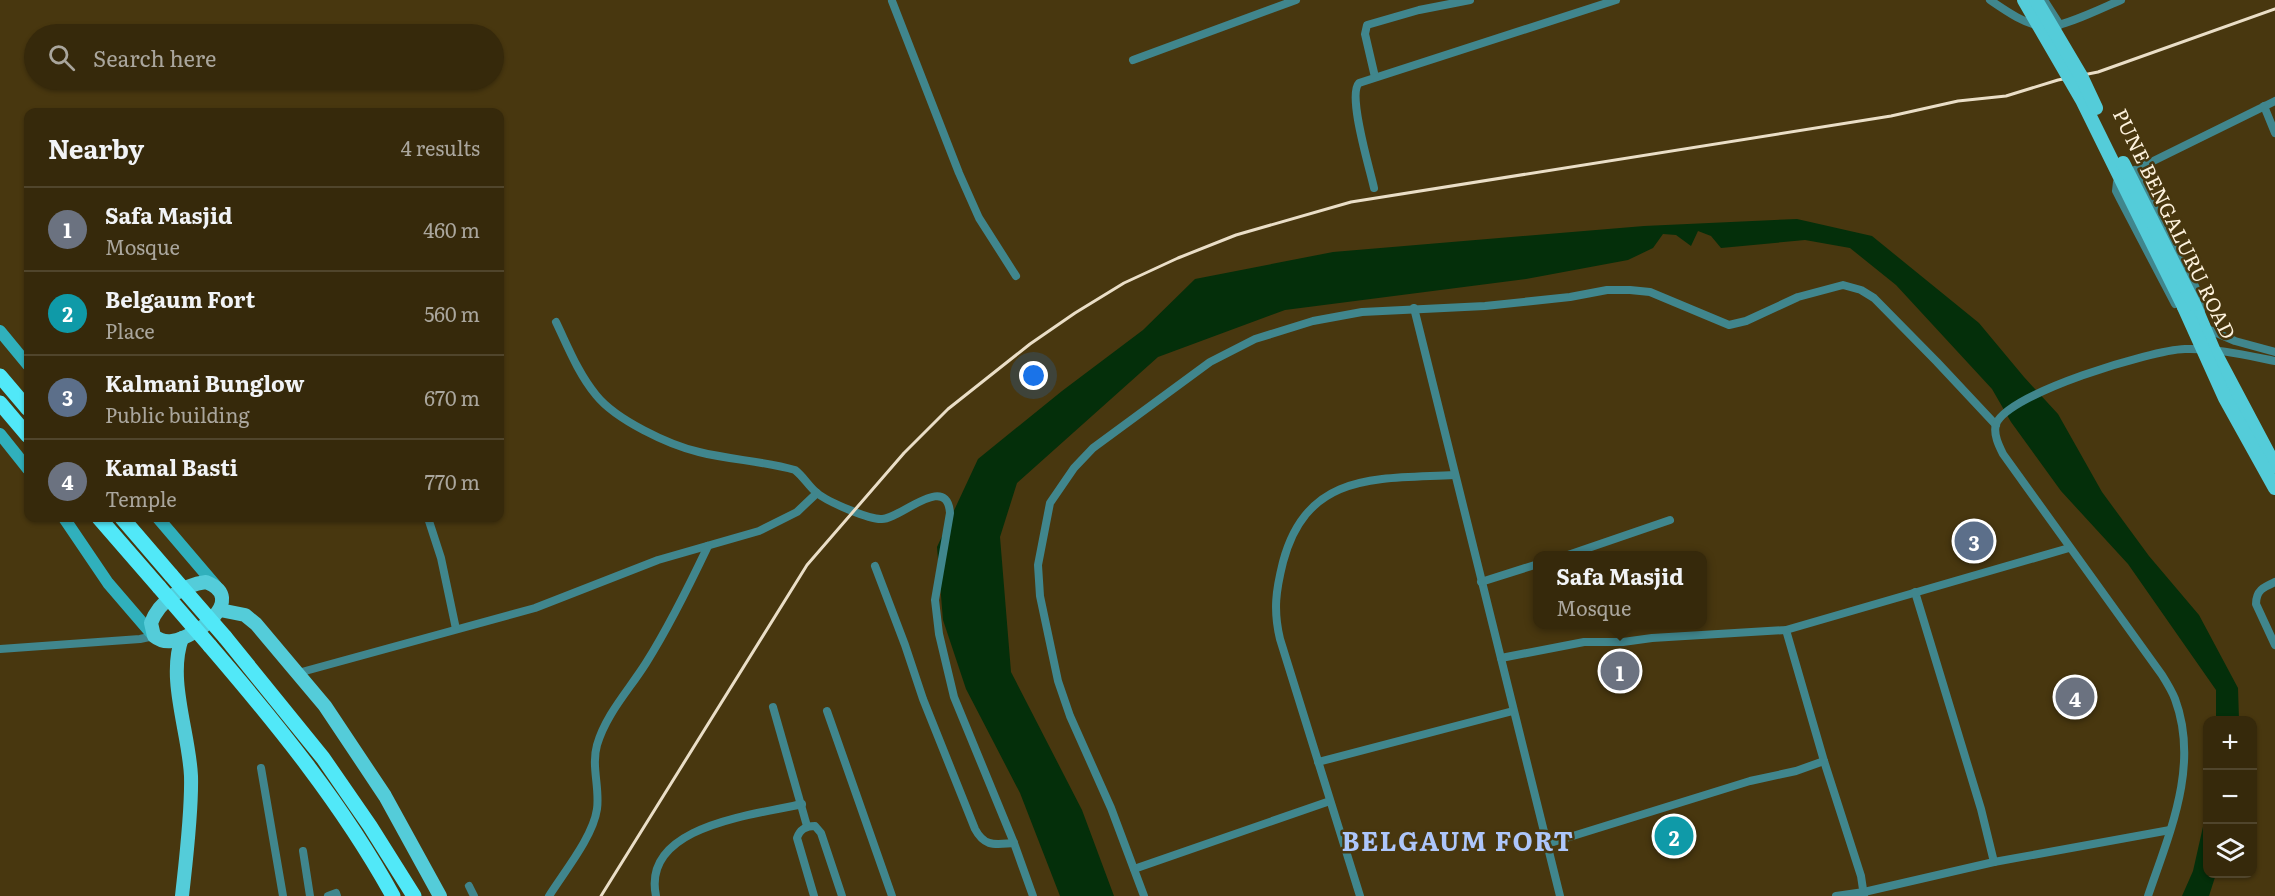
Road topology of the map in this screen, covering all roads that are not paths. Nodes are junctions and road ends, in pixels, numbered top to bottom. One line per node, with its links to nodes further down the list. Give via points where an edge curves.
1 (903, 0): 10 (street)
2 (1296, 0): 12 (street)
3 (1470, 0): 13 (street, via 1367,25 1365,34)
4 (1616, 0): 13 (street)
5 (1990, 0): 11 (street, via 2032,24)
6 (2024, 0): 21 (main road, bridge, via 2082,100)
7 (2036, 0): 21 (main road, PUNE BENGALURU ROAD, bridge, via 2081,76)
8 (2044, 0): 11 (street)
9 (2121, 0): 11 (street)
10 (890, 1): 19 (street, via 958,173 979,218)
11 (2060, 25)
12 (1133, 60)
13 (1375, 77): 18 (street, via 1359,83 1355,89 1360,132)
14 (2275, 102): 15 (street)
15 (2264, 106): 16 (street); 17 (street)
16 (2275, 133)
17 (2135, 170): 21 (street, via 2195,286 2202,309); 21 (street, via 2117,182 2116,191 2179,312)
18 (1374, 188)
19 (1016, 276)
20 (1414, 308): 31 (street, via 1485,306 1630,290 1650,292 1729,325 1798,297 1843,285 1874,298); 36 (street); 77 (street, via 1313,321 1255,339 1210,362 1093,448 1050,503 1038,565 1051,654 1070,716)
21 (2195, 316): 24 (main road); 25 (street, via 2235,341)
22 (556, 322): 38 (street, via 584,379 616,413 678,446 795,470)
23 (0, 331): 26 (street)
24 (2208, 349): 27 (street); 31 (street, via 2144,356 2055,385 2021,403); 35 (main road, PUNE BENGALURU ROAD); 37 (main road, via 2225,398)
25 (2275, 352)
26 (24, 359)
27 (2275, 361)
28 (0, 375): 30 (highway)
29 (0, 403): 32 (highway)
30 (24, 404)
31 (1996, 425): 46 (street, via 1996,438 2003,454)
32 (24, 431)
33 (0, 434): 34 (street)
34 (24, 464)
35 (2275, 466)
36 (1454, 475): 50 (street); 67 (street, via 1355,483 1322,498 1294,531 1281,573 1276,622)
37 (2275, 488)
38 (817, 493): 45 (street, via 780,522); 73 (street, via 879,520 933,496 947,502 950,513 935,600 939,634 954,697)
39 (1670, 520): 47 (street)
40 (67, 522): 57 (street, via 108,583)
41 (102, 522): 85 (highway, bridge, via 264,709 357,834)
42 (125, 522): 86 (highway, bridge, via 322,758)
43 (161, 522): 52 (street)
44 (429, 522): 55 (street)
45 (708, 546): 55 (street, via 658,560 535,608); 89 (street, via 674,617 616,706 597,745 596,816)
46 (2069, 548): 53 (street); 72 (street, via 2162,675 2175,700 2184,775)
47 (1577, 551)
48 (875, 566): 73 (street, via 975,829 984,842)
49 (1533, 566): 50 (street)
50 (1481, 582): 61 (street)
51 (2275, 582): 59 (street, via 2264,587 2256,604)
52 (216, 586): 54 (main road, via 223,598); 57 (main road, via 196,583 174,595 154,616)
53 (1915, 592): 56 (street); 76 (street)
54 (220, 610): 58 (main road); 62 (main road, via 245,615)
55 (456, 629): 62 (street)
56 (1786, 630): 61 (street, via 1584,642); 66 (street)
57 (153, 634): 58 (main road, via 166,642); 60 (street, via 140,639)
58 (182, 638): 80 (main road, via 176,662 191,778)
59 (2275, 645)
60 (0, 649)
61 (1501, 658): 65 (street)
62 (298, 673): 87 (main road, via 385,796)
63 (773, 707): 70 (street)
64 (826, 711): 93 (street)
65 (1514, 711): 67 (street); 74 (street)
66 (1824, 761): 74 (street); 79 (street)
67 (1318, 762): 69 (street)
68 (261, 768): 81 (street)
69 (1330, 801): 77 (street); 96 (street)
70 (802, 804): 71 (street); 90 (street, via 716,824 675,843 662,857 655,874)
71 (807, 826): 91 (street, via 797,838); 92 (street, via 818,828 821,833)
72 (2170, 830): 76 (street); 99 (street)
73 (1014, 843): 94 (street)
74 (1546, 844): 97 (street)
75 (303, 851): 82 (street)
76 (1994, 862): 79 (street)
77 (1134, 869): 95 (street)
78 (469, 886): 88 (street)
79 (1864, 894): 98 (street)
80 (182, 896)
81 (283, 896)
82 (310, 896)
83 (328, 896): 84 (street)
84 (337, 896)
85 (393, 896)
86 (414, 896)
87 (441, 896)
88 (474, 896)
89 (549, 896)
90 (656, 896)
91 (814, 896)
92 (842, 896)
93 (892, 896)
94 (1033, 896)
95 (1144, 896)
96 (1360, 896)
97 (1560, 896)
98 (1836, 896)
99 (2148, 896)

